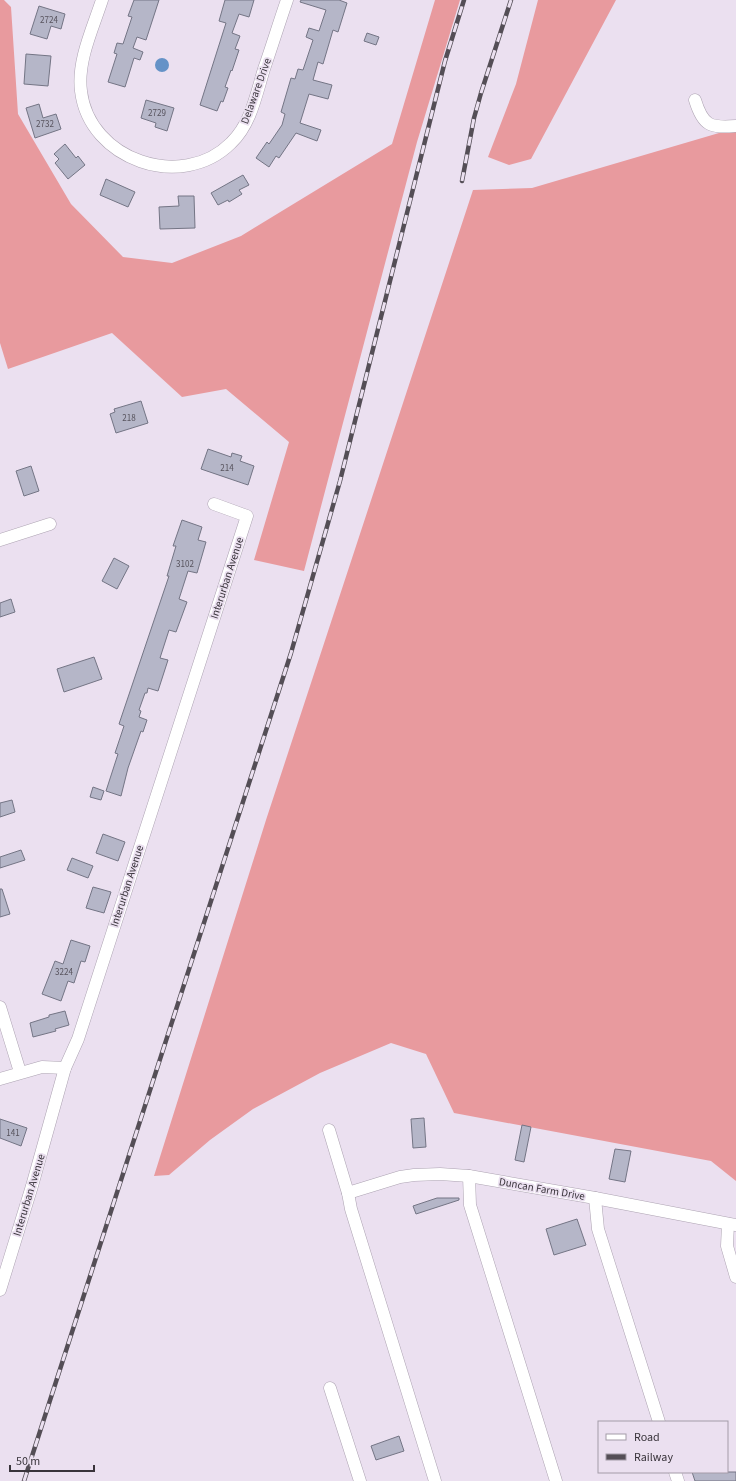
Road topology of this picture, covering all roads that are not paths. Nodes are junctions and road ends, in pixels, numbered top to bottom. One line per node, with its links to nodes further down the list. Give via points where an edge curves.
1 (102, 0): 2 (street, Delaware Drive, via 80,80 83,103 92,125 116,150 152,165 168,167 200,162 231,144 239,134 251,111)
2 (287, 0)
3 (695, 100): 4 (street, via 699,113 707,124 720,127)
4 (736, 126)
5 (214, 504): 9 (street, Interurban Avenue, via 247,516 78,1039)
6 (50, 524): 7 (street)
7 (0, 540)
8 (0, 1006): 10 (street)
9 (65, 1068): 10 (street, via 42,1067); 18 (street, Interurban Avenue)
10 (20, 1072): 11 (street)
11 (0, 1078)
12 (329, 1130): 14 (street)
13 (469, 1176): 14 (street, Duncan Farm Drive, via 414,1175); 15 (street, Duncan Farm Drive); 23 (street, via 470,1205)
14 (348, 1193): 22 (street)
15 (595, 1198): 16 (street, Duncan Farm Drive); 20 (street, via 598,1229)
16 (732, 1224): 17 (street, via 727,1246)
17 (736, 1277)
18 (0, 1290)
19 (330, 1388): 21 (street)
20 (659, 1421)
21 (360, 1481)
22 (434, 1481)
23 (556, 1481)

